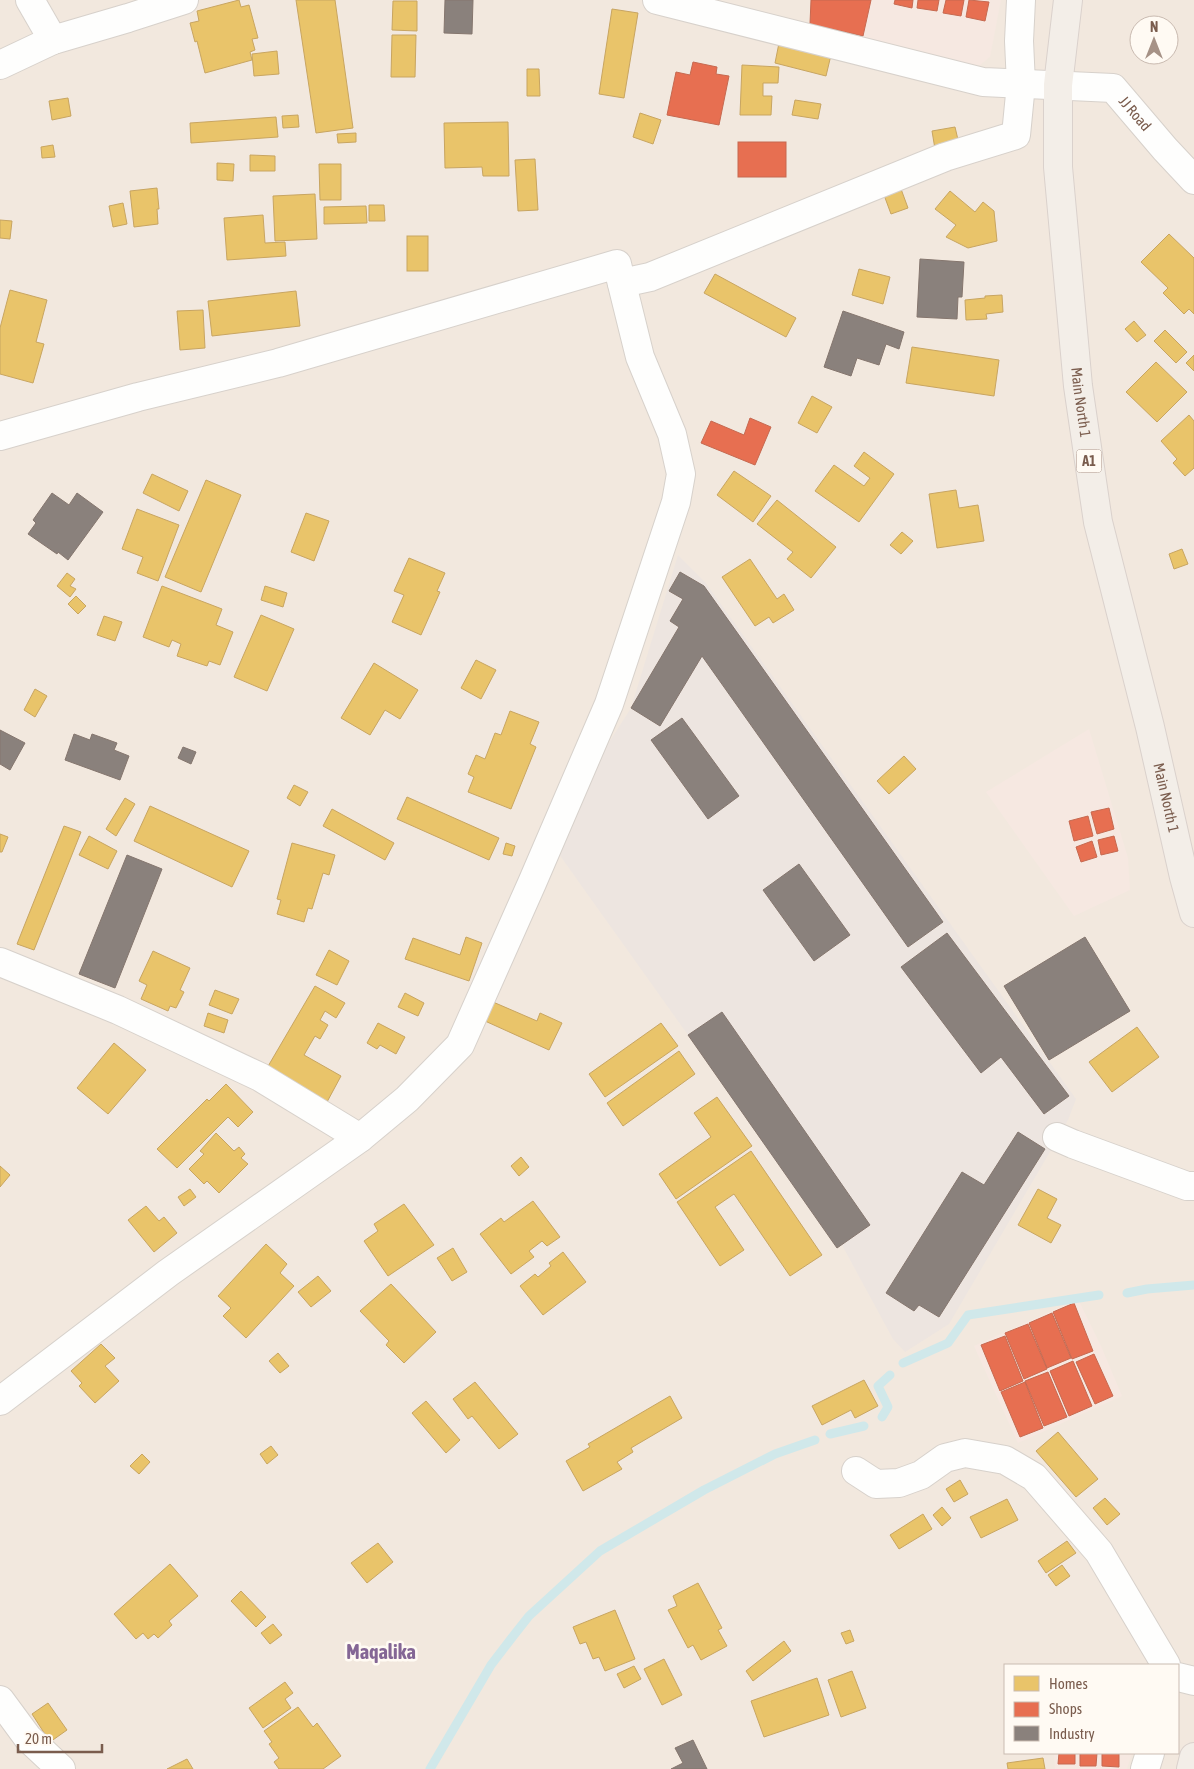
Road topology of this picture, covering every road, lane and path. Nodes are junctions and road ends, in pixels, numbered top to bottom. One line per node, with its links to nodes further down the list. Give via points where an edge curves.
1 (30, 0): 6 (street)
2 (184, 0): 6 (street)
3 (657, 0): 8 (street, JJ Road, via 983,82)
4 (1021, 0): 8 (street)
5 (1068, 0): 9 (main road, Main North 1 / A1)
6 (53, 40): 7 (street)
7 (0, 65)
8 (1020, 84): 9 (street, JJ Road); 11 (street, via 1016,135 946,157 650,277)
9 (1058, 85): 10 (street, JJ Road, via 1113,88 1164,150); 13 (main road, Main North 1 / A1, via 1058,167 1078,386 1098,522)
10 (1194, 180)
11 (622, 283): 12 (street, via 617,264 278,363 138,397); 16 (street, via 640,356 672,434 681,474 676,502 609,704 460,1045 407,1099)
12 (0, 436)
13 (1194, 913)
14 (0, 962): 16 (street, via 118,1010 260,1076)
15 (1057, 1136): 17 (street)
16 (360, 1138): 18 (street, via 168,1273)
17 (1194, 1186)
18 (0, 1402)
19 (856, 1471): 20 (street, via 876,1484 898,1483 921,1475 946,1458 965,1452 1005,1460 1034,1477 1099,1552)
20 (1165, 1664)
21 (1179, 1677): 22 (street)
22 (1194, 1681)
23 (0, 1700): 26 (street, via 28,1738)
24 (1150, 1754): 27 (street)
25 (1194, 1757): 28 (main road)
26 (61, 1769)
27 (1145, 1769)
28 (1191, 1769)

